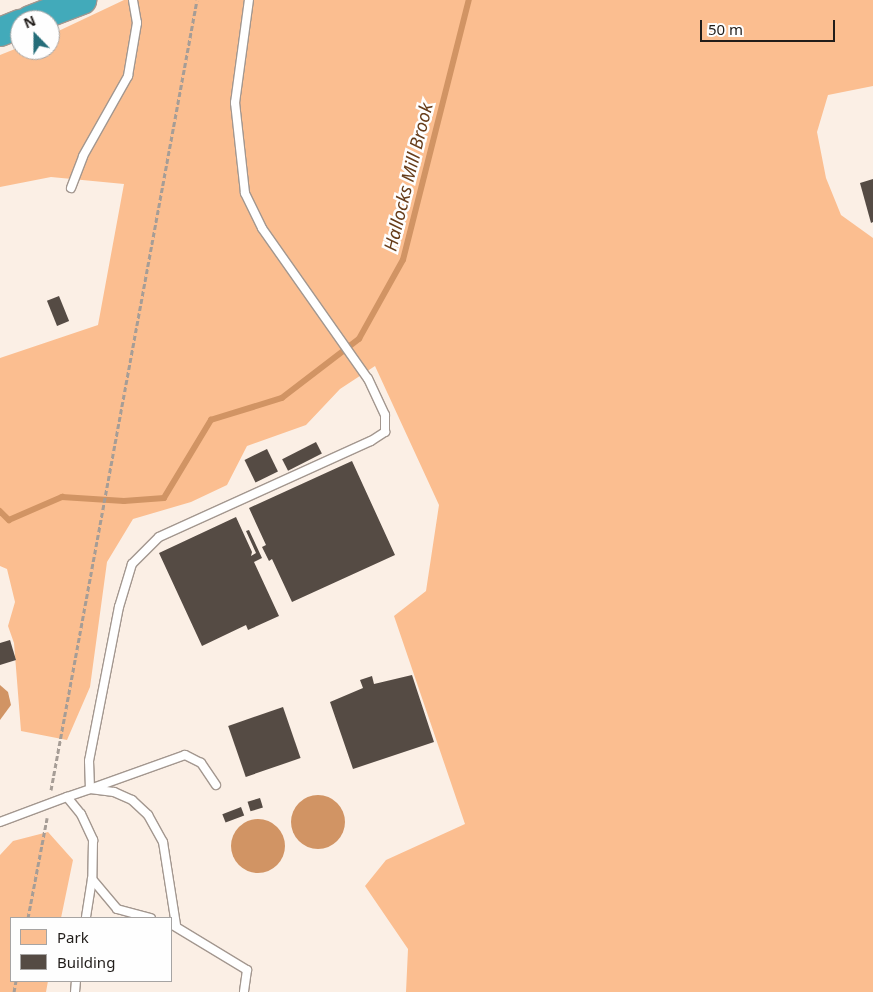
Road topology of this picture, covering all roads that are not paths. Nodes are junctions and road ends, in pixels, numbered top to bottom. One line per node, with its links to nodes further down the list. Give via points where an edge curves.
1 (82, 0): 4 (highway)
2 (132, 0): 5 (lane, via 137,23 128,76 83,156)
3 (249, 0): 7 (lane, via 235,103 245,193 262,228 368,378 385,415 384,432 371,441 159,536 132,564 120,599 89,761)
4 (56, 10)
5 (71, 188)
6 (216, 786): 7 (lane, via 201,763 185,754)
7 (90, 789): 8 (lane); 13 (lane, via 114,792 132,800 148,815 163,842)
8 (67, 797): 9 (lane); 10 (lane, via 81,814 93,840)
9 (0, 822)
10 (92, 879): 11 (lane); 12 (lane, via 117,909)
11 (86, 917)
12 (147, 917)
13 (174, 925): 14 (lane, via 247,970)
14 (244, 992)

